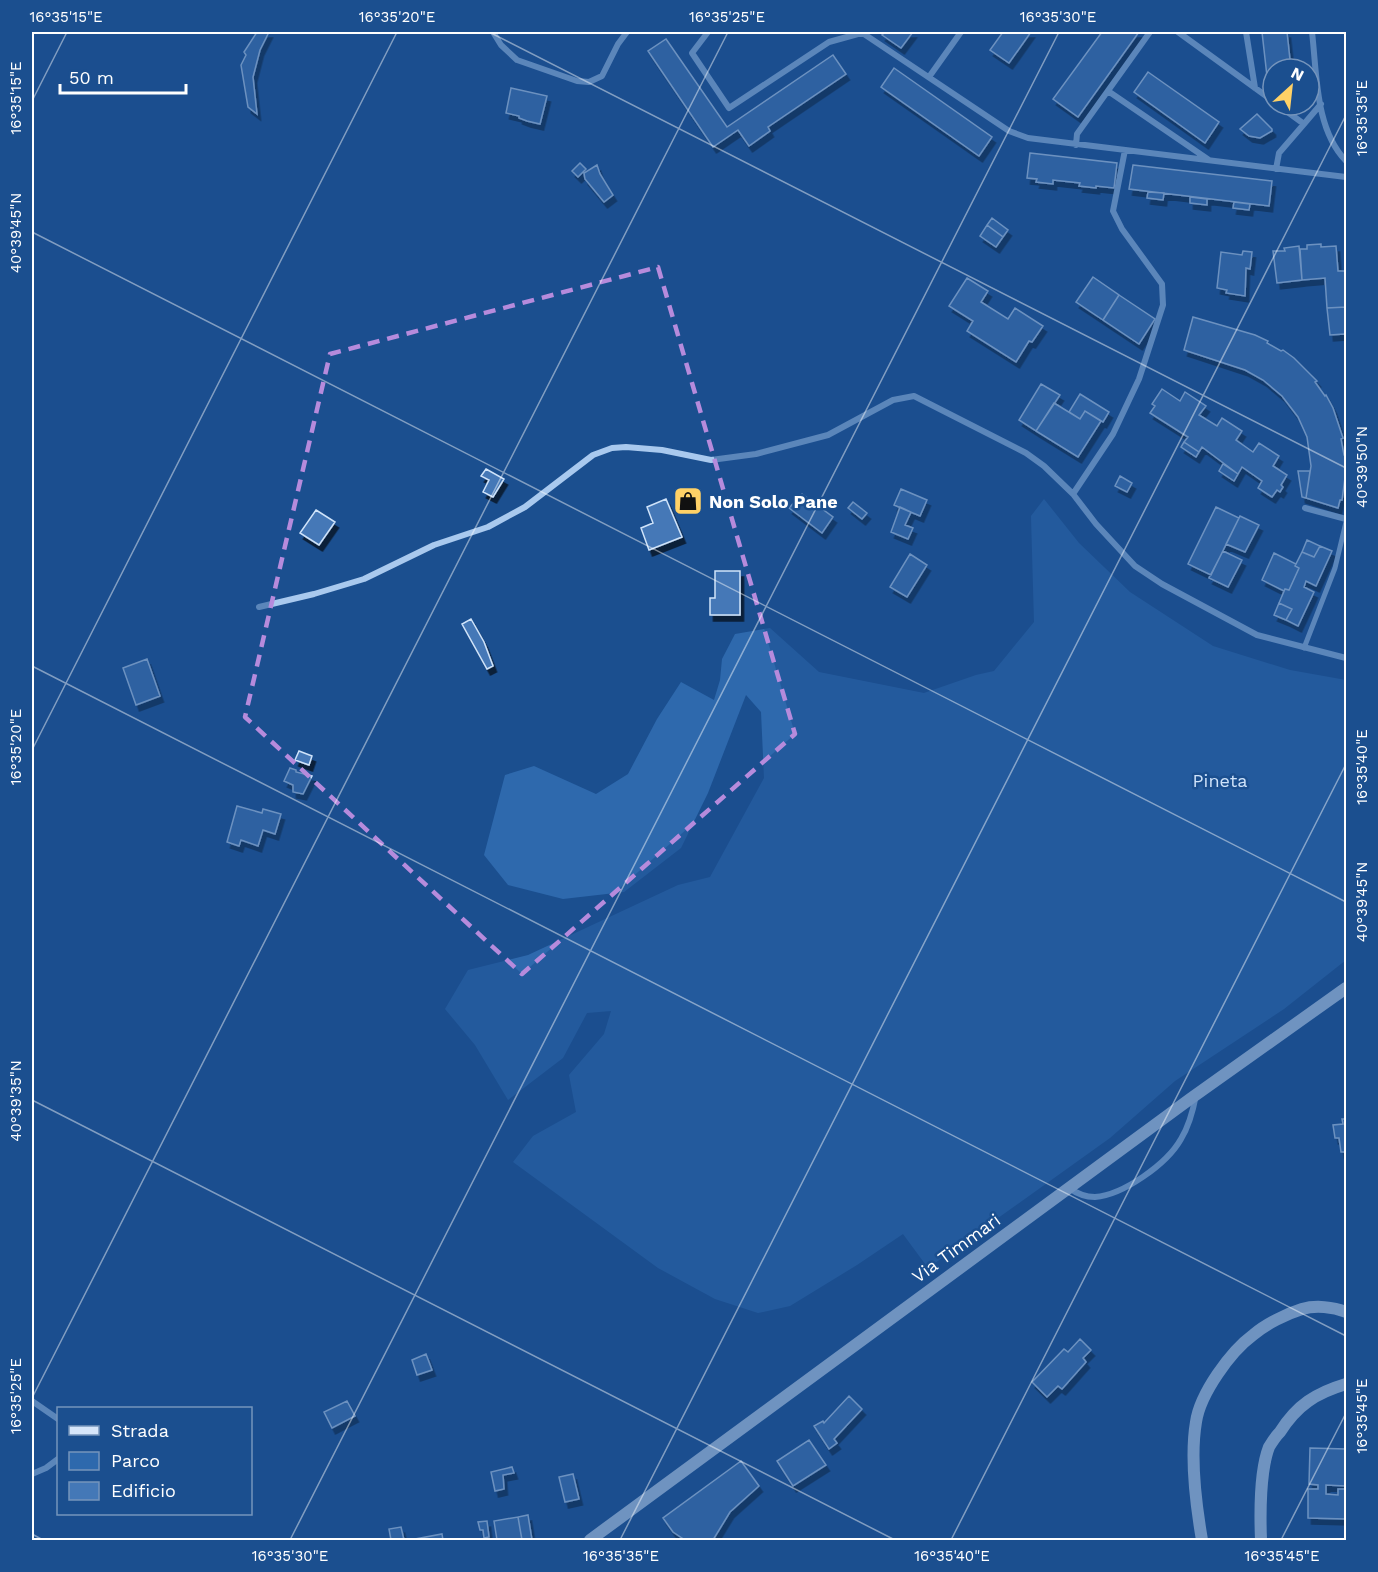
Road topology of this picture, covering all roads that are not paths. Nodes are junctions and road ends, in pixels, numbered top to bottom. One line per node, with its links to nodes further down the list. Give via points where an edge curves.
1 (493, 32): 2 (street, via 517,60 588,82 602,76)
2 (627, 32)
3 (708, 32): 4 (street, via 692,53 729,108 828,42)
4 (864, 32): 11 (street)
5 (962, 32): 11 (street)
6 (1150, 32): 13 (street)
7 (1179, 32): 12 (street)
8 (1246, 32): 12 (street)
9 (1312, 32): 10 (street)
10 (1315, 57)
11 (929, 77): 19 (street, via 1017,134)
12 (1255, 88): 14 (street)
13 (1108, 91): 19 (street, via 1077,134); 21 (street)
14 (1261, 92)
15 (1321, 104): 22 (street, via 1335,150)
16 (1294, 117): 18 (street)
17 (1310, 117): 18 (street)
18 (1304, 124): 23 (street, via 1279,153)
19 (1076, 145): 20 (street)
20 (1125, 150): 21 (street); 25 (street, via 1113,211 1162,284 1163,304 1138,379 1113,434)
21 (1211, 161): 23 (street)
22 (1347, 161)
23 (1276, 169): 24 (street)
24 (1347, 177)
25 (1073, 494): 28 (street, via 1026,453 921,398 904,397 828,435 756,454 711,460 662,450 604,450 525,507 488,527 434,545 364,579); 29 (street, via 1135,566 1257,635)
26 (1305, 508): 27 (street)
27 (1347, 521): 29 (street, via 1335,568)
28 (259, 607)
29 (1304, 648): 30 (street)
30 (1347, 658)
31 (1347, 987): 32 (main road, Via Timmari)
32 (1196, 1095): 33 (main road, Via Timmari); 33 (street, via 1181,1140 1167,1158 1112,1194 1092,1197)
33 (1069, 1188): 40 (main road, Via Timmari)
34 (1347, 1312): 41 (main road, via 1332,1307 1303,1309 1277,1321 1252,1335 1210,1386 1196,1419 1193,1450)
35 (1347, 1384): 42 (main road, via 1296,1409 1269,1447)
36 (32, 1401): 37 (street)
37 (57, 1418)
38 (57, 1460): 39 (street)
39 (32, 1474)
40 (590, 1540)
41 (1202, 1540)
42 (1261, 1540)

